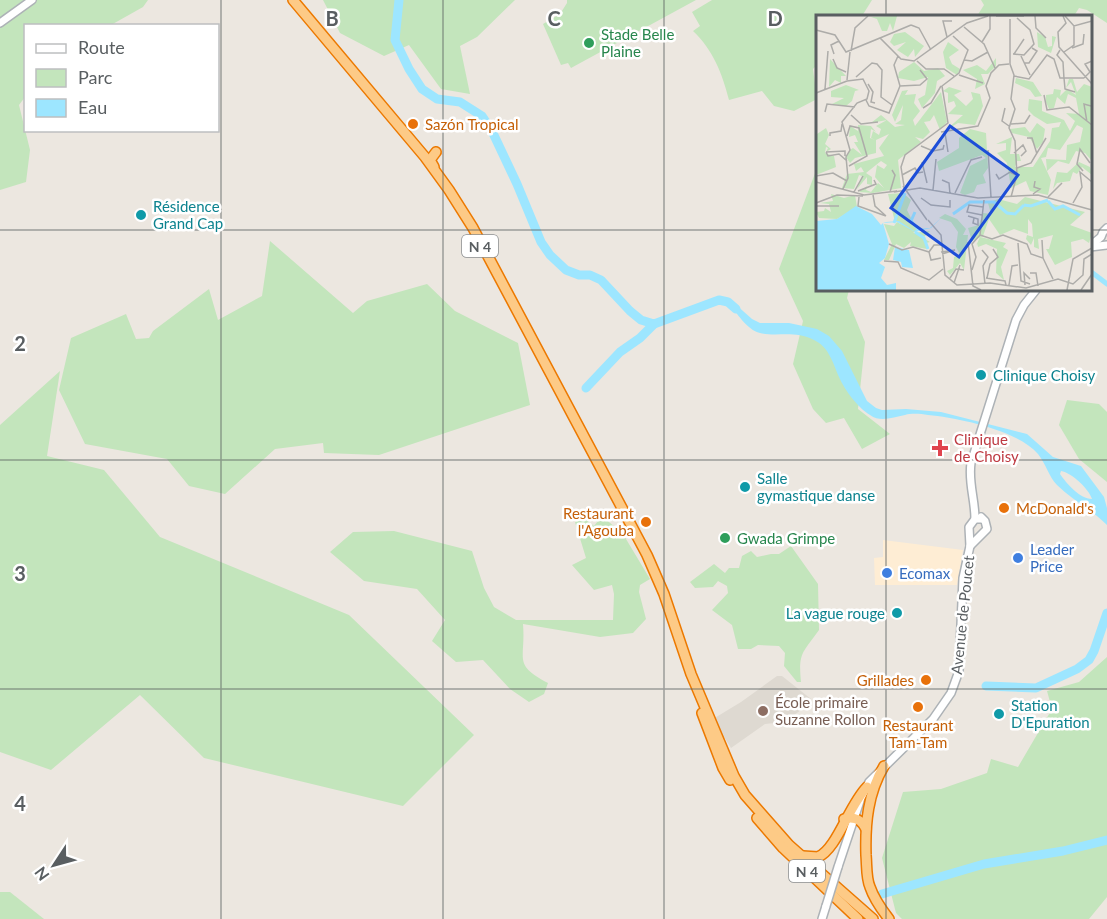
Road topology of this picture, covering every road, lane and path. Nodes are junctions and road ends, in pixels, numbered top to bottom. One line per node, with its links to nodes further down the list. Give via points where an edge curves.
1 (32, 0): 3 (main road)
2 (292, 0): 4 (highway, N 4)
3 (0, 23)
4 (382, 106): 20 (highway, N 4, via 415,145 426,154 435,152 430,160 473,228 642,545 734,776 759,812); 21 (highway, N 4, via 456,204 636,536 709,733 735,789 783,849)
5 (1107, 228): 6 (main road)
6 (1101, 237): 7 (main road); 8 (main road)
7 (1092, 244)
8 (1107, 245): 9 (main road)
9 (1092, 246)
10 (1035, 291): 11 (main road, via 1016,320 970,473)
11 (978, 519): 12 (main road, via 970,523); 13 (main road, via 987,526)
12 (970, 530): 13 (main road); 14 (main road, Avenue de Poucet)
13 (981, 535): 14 (main road, Avenue de Poucet)
14 (970, 546): 15 (main road, Avenue de Poucet, via 963,586 959,670 951,693 933,719)
15 (884, 766): 16 (highway)
16 (869, 791): 17 (main road); 18 (highway, via 858,797); 19 (highway)
17 (857, 814): 18 (highway); 19 (highway); 22 (main road, bridge)
18 (844, 819): 20 (highway, via 826,853)
19 (866, 829): 24 (highway, via 869,887)
20 (803, 856): 23 (highway, N 4)
21 (855, 917)
22 (822, 919)
23 (873, 919)
24 (889, 919)

